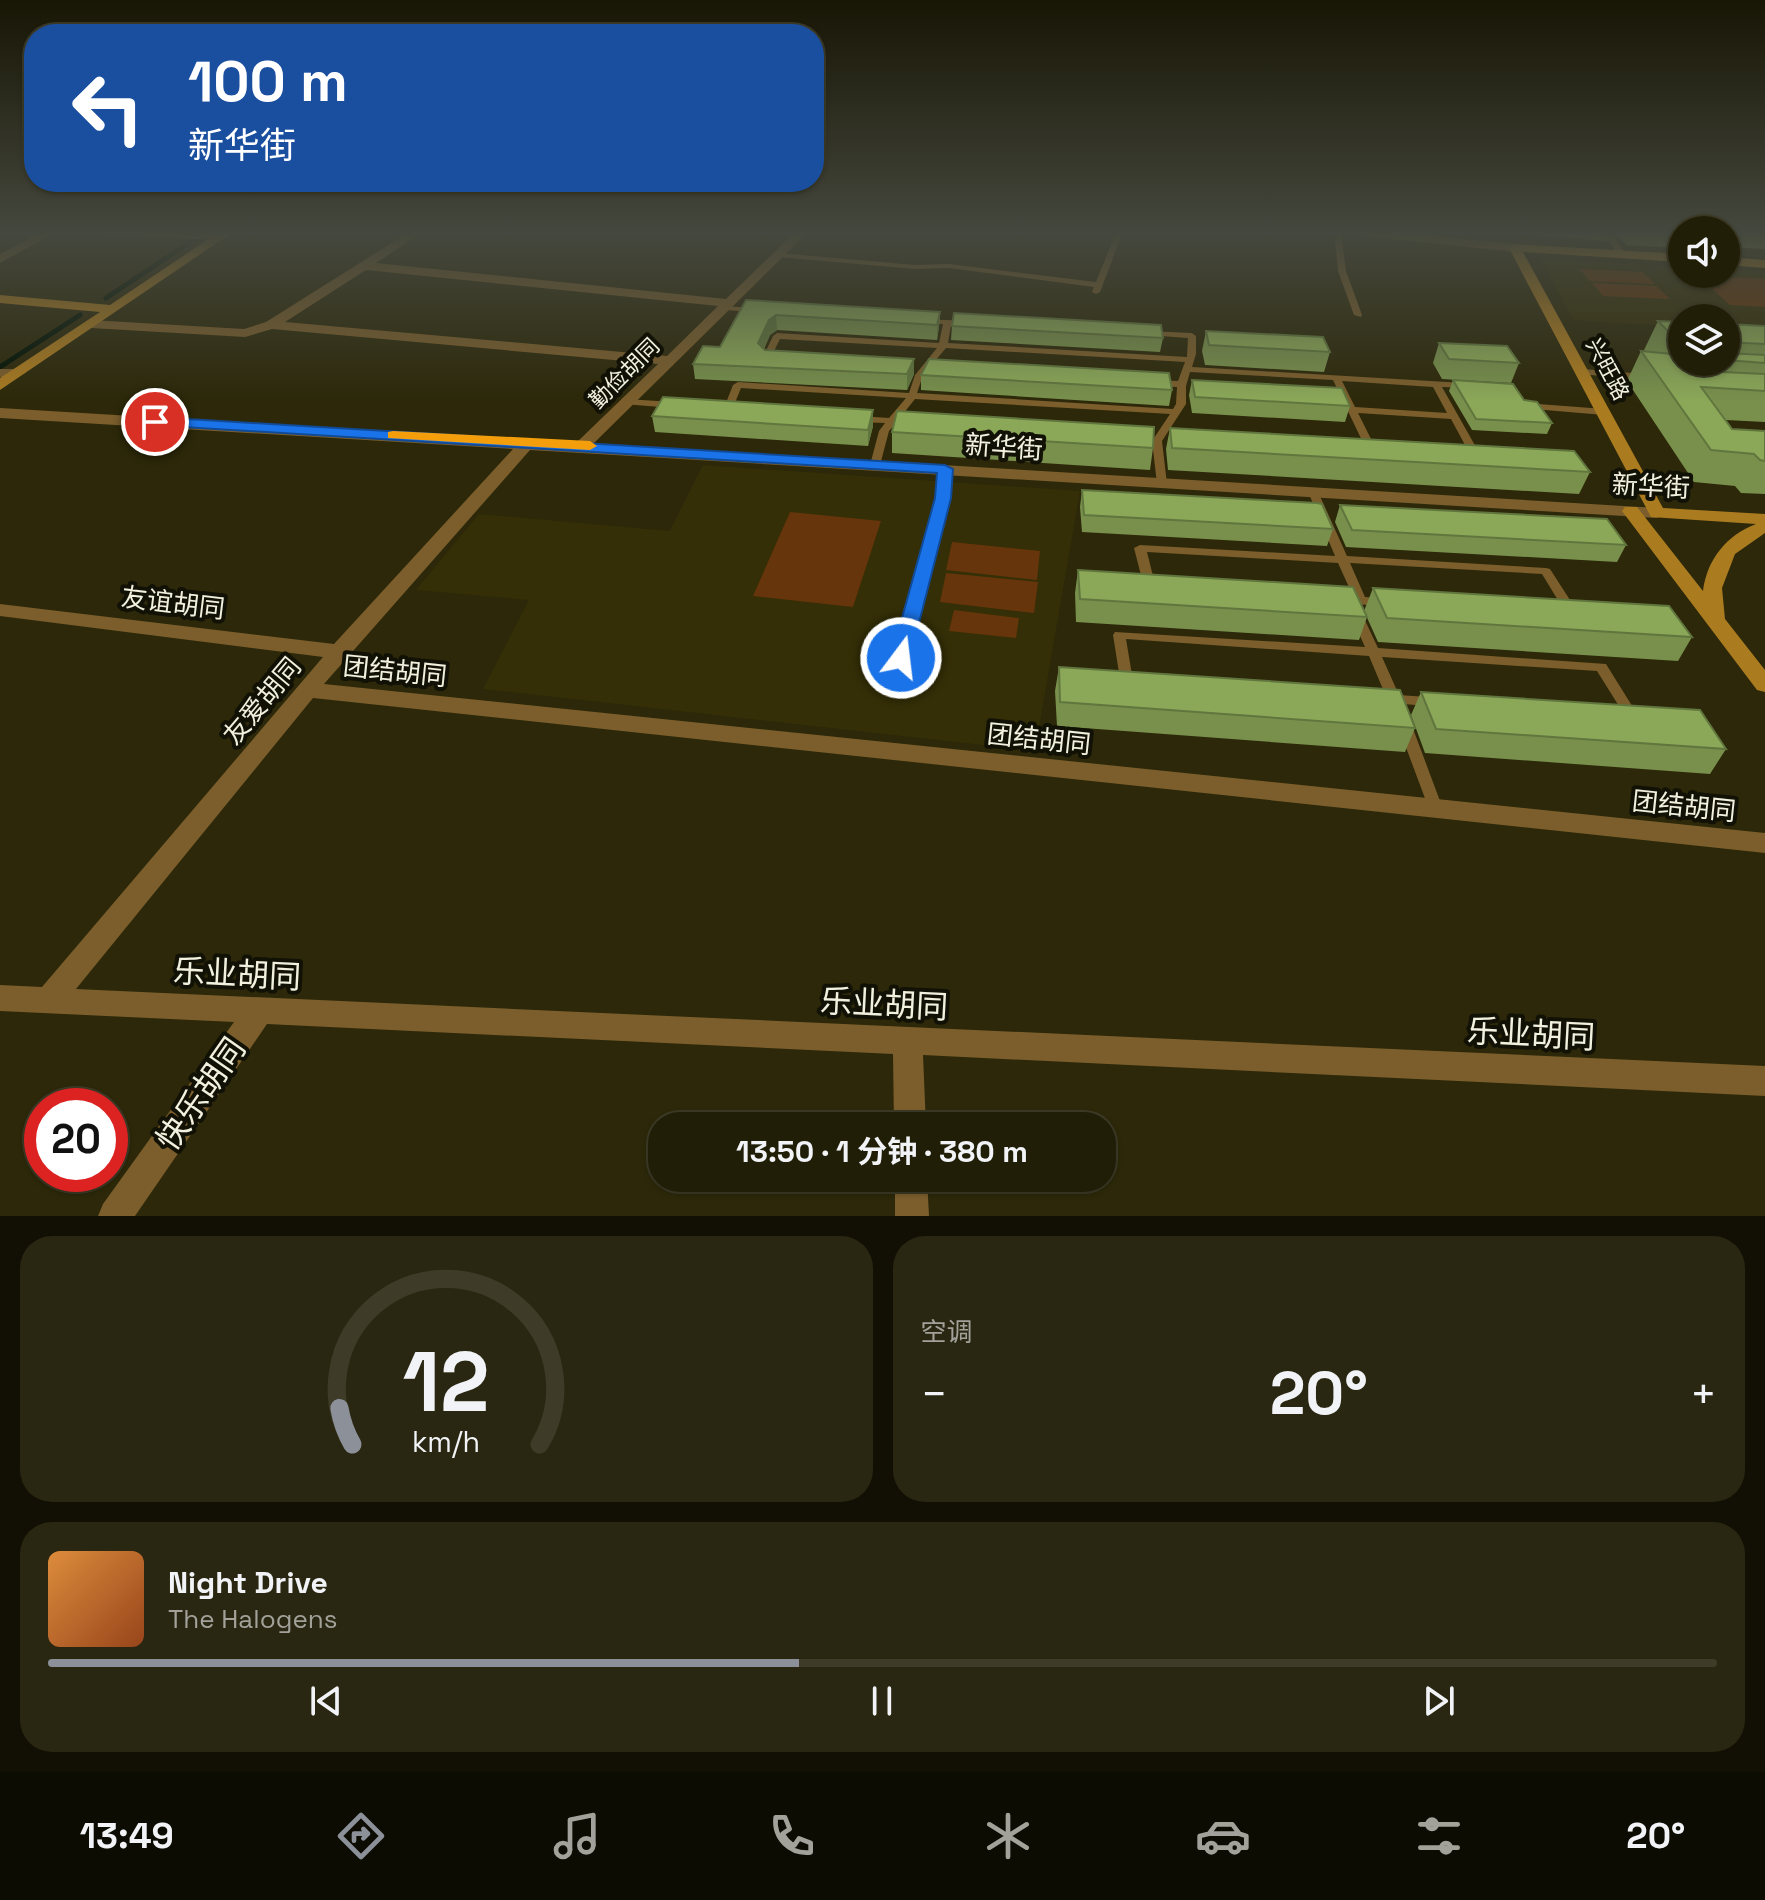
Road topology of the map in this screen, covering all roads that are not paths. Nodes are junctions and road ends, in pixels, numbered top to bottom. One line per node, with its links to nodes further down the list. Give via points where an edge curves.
1 (144, 289): 9 (street)
2 (328, 289): 16 (street)
3 (570, 289): 8 (street)
4 (744, 289): 8 (street, 勤俭胡同)
5 (1348, 289): 11 (lane)
6 (1537, 289): 25 (street, 兴旺路)
7 (0, 299): 9 (street)
8 (726, 306): 10 (lane); 19 (street, 勤俭胡同)
9 (114, 309): 14 (street)
10 (765, 311)
11 (1358, 315)
12 (917, 320): 13 (lane)
13 (947, 322): 15 (lane); 18 (lane)
14 (91, 324): 16 (street, via 245,333); 27 (street)
15 (978, 324)
16 (271, 325): 19 (street)
17 (1131, 333): 21 (lane, via 1192,336 1195,351)
18 (943, 346): 20 (lane, via 777,336 766,359); 21 (lane); 23 (lane)
19 (667, 360): 40 (street, 勤俭胡同)
20 (781, 360)
21 (1188, 364): 28 (lane); 33 (lane)
22 (912, 368): 23 (lane)
23 (927, 369): 24 (lane); 36 (lane, via 919,375)
24 (943, 370)
25 (1583, 372): 29 (lane); 47 (street, 兴旺路)
26 (0, 373): 27 (street)
27 (18, 373): 32 (street)
28 (1336, 378): 31 (lane); 39 (lane)
29 (1661, 378)
30 (1149, 383): 33 (lane)
31 (1436, 384): 34 (lane); 49 (lane)
32 (0, 385)
33 (1180, 386): 35 (lane); 46 (lane)
34 (1483, 387)
35 (1194, 389)
36 (912, 396): 43 (lane, via 738,385); 46 (lane); 51 (lane)
37 (1331, 397): 39 (lane)
38 (1519, 397): 47 (lane, via 1524,406)
39 (1346, 398): 45 (lane)
40 (626, 402): 41 (lane); 57 (street, 勤俭胡同)
41 (685, 406)
42 (714, 408): 43 (lane)
43 (729, 408): 44 (lane)
44 (744, 410)
45 (1352, 410): 49 (lane); 59 (lane)
46 (1177, 412): 54 (lane)
47 (1604, 412): 69 (street, 兴旺路)
48 (0, 413): 56 (street, 新华街)
49 (1454, 416): 62 (lane)
50 (849, 418): 51 (lane)
51 (894, 421): 52 (lane); 64 (lane, via 884,431)
52 (926, 423)
53 (1143, 437): 54 (lane)
54 (1158, 440): 55 (lane); 66 (lane)
55 (1172, 442)
56 (527, 443): 57 (street, 新华街); 76 (street, 友爱胡同)
57 (583, 445): 64 (street, 新华街)
58 (1357, 453): 59 (lane)
59 (1373, 453): 60 (lane)
60 (1388, 454)
61 (1463, 458): 62 (lane)
62 (1478, 459): 63 (lane)
63 (1494, 460)
64 (875, 465): 65 (street, 新华街)
65 (945, 469): 66 (street, 新华街); 78 (lane, via 943,498)
66 (1162, 484): 67 (street, 新华街)
67 (1314, 494): 68 (street, 新华街); 72 (lane)
68 (1631, 511): 69 (street, 新华街); 75 (street)
69 (1657, 513): 70 (street, 新华街)
70 (1765, 519)
71 (1765, 527): 75 (street, via 1723,553 1711,590)
72 (1343, 559): 73 (lane); 73 (lane, via 1140,548 1150,587); 73 (lane, via 1546,571 1573,614)
73 (1354, 598): 77 (lane)
74 (0, 610): 76 (street, 友谊胡同)
75 (1720, 629): 79 (street)
76 (339, 652): 80 (street, 友爱胡同)
77 (1373, 652): 81 (lane); 81 (lane, via 1601,667 1632,717); 81 (lane, via 1119,635 1126,679)
78 (901, 658)
79 (1765, 685)
80 (307, 690): 82 (street, 团结胡同); 85 (street, 友爱胡同)
81 (1395, 699): 82 (lane)
82 (1436, 809): 83 (street, 团结胡同)
83 (1765, 843)
84 (0, 998): 85 (street, 乐业胡同)
85 (48, 1001): 86 (street, 乐业胡同)
86 (259, 1011): 87 (street, 乐业胡同); 91 (street, 快乐胡同)
87 (908, 1042): 88 (street, 乐业胡同); 89 (street)
88 (1765, 1081)
89 (910, 1112)
90 (911, 1192): 92 (street)
91 (115, 1216)
92 (912, 1216)

